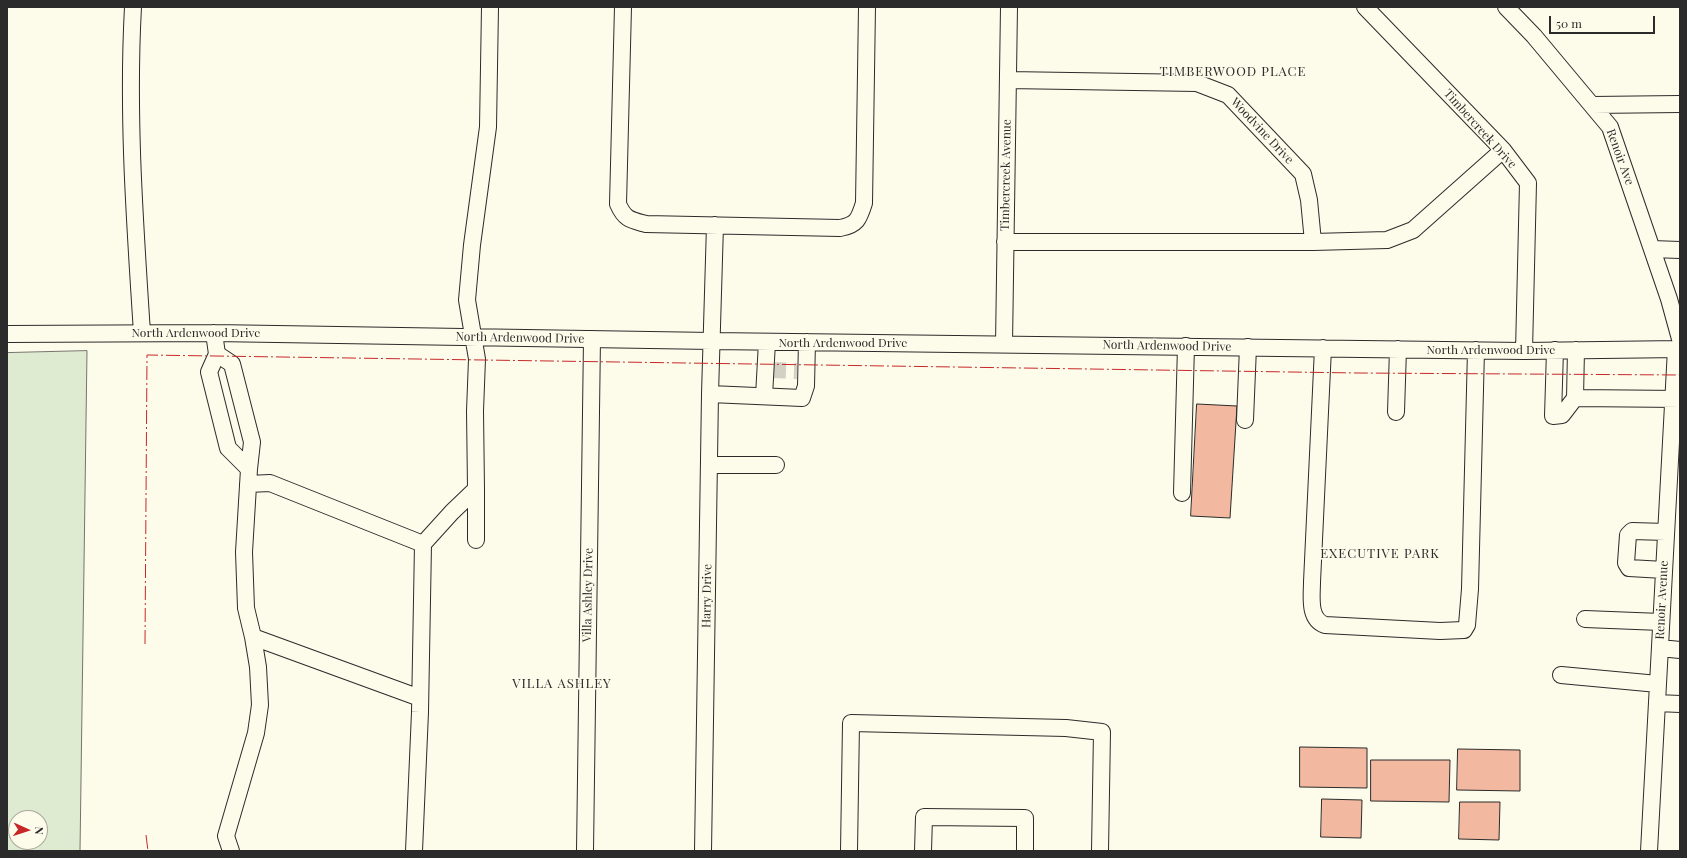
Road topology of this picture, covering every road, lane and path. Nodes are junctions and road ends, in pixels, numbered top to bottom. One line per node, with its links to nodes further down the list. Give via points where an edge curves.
1 (133, 7): 17 (street, via 130,56 133,173)
2 (490, 7): 20 (street, via 488,127 467,300)
3 (623, 7): 12 (street, via 618,204 621,212 628,220 646,224)
4 (867, 7): 12 (street, via 864,203 857,222 840,228)
5 (1009, 7): 8 (street, Timbercreek Avenue)
6 (1365, 7): 11 (street, Timbercreek Drive)
7 (1506, 7): 10 (street, Renoir Ave)
8 (1008, 80): 13 (street, Timbercreek Avenue); 14 (street, Woodvine Drive, via 1197,83 1228,95 1303,174)
9 (1680, 104): 10 (street)
10 (1592, 105): 15 (street, Renoir Ave, via 1610,127)
11 (1503, 150): 14 (street, via 1413,230 1387,240); 34 (street, Timbercreek Drive, via 1528,184)
12 (715, 225): 22 (street, Harry Drive)
13 (1005, 242): 14 (street); 25 (street, Timbercreek Avenue)
14 (1313, 242)
15 (1652, 249): 16 (street); 27 (street, Renoir Ave)
16 (1680, 250)
17 (142, 333): 18 (street, North Ardenwood Drive); 19 (street, North Ardenwood Drive)
18 (214, 333): 20 (street, North Ardenwood Drive); 35 (street)
19 (7, 334)
20 (473, 337): 21 (street, North Ardenwood Drive); 45 (street, via 477,359)
21 (592, 339): 22 (street, North Ardenwood Drive); 63 (street, Villa Ashley Drive)
22 (712, 342): 23 (street, North Ardenwood Drive); 36 (street, Harry Drive)
23 (767, 342): 24 (street, North Ardenwood Drive); 37 (street, via 768,374)
24 (807, 342): 25 (street, North Ardenwood Drive); 37 (street, via 801,376 802,398)
25 (1004, 344): 26 (street, North Ardenwood Drive)
26 (1186, 346): 28 (street, North Ardenwood Drive); 46 (street)
27 (1679, 346): 33 (street, North Ardenwood Drive); 39 (street, Renoir Avenue)
28 (1248, 347): 29 (street, North Ardenwood Drive); 41 (street)
29 (1323, 348): 30 (street, North Ardenwood Drive); 31 (street, via 1312,582 1314,614 1317,620 1325,625 1440,631 1464,630 1467,625)
30 (1398, 349): 31 (street, North Ardenwood Drive); 40 (street)
31 (1476, 350): 34 (street, North Ardenwood Drive)
32 (1555, 350): 33 (street, North Ardenwood Drive); 34 (street, North Ardenwood Drive); 38 (street, via 1553,416 1562,415)
33 (1576, 350): 38 (street)
34 (1524, 351)
35 (217, 354): 44 (street, via 232,364 252,442); 44 (street, via 209,372 228,448)
36 (710, 394): 37 (street); 42 (street, Harry Drive)
37 (764, 396)
38 (1575, 398): 39 (street)
39 (1677, 399): 47 (street, Renoir Avenue)
40 (1396, 412)
41 (1245, 420)
42 (709, 465): 43 (street); 64 (street, Harry Drive)
43 (776, 465)
44 (249, 476): 49 (street); 53 (street, via 244,552 246,608)
45 (476, 489): 48 (street); 49 (street)
46 (1182, 493)
47 (1666, 532): 50 (street, Renoir Avenue); 50 (street, via 1632,531 1628,535 1626,563 1629,568)
48 (476, 540)
49 (423, 544): 58 (street)
50 (1664, 570): 52 (street, Renoir Avenue)
51 (1585, 619): 52 (street)
52 (1661, 622): 54 (street, Renoir Avenue)
53 (254, 637): 58 (street); 61 (street, via 260,705 256,733 226,836)
54 (1660, 648): 55 (street); 57 (street, Renoir Avenue)
55 (1680, 650)
56 (1561, 675): 57 (street)
57 (1658, 684): 59 (street, Renoir Avenue)
58 (420, 698): 62 (street)
59 (1657, 703): 60 (street); 70 (street, Renoir Avenue)
60 (1680, 704)
61 (231, 851)
62 (414, 851)
63 (585, 851)
64 (703, 851): 65 (street)
65 (710, 851)
66 (849, 851): 69 (street, via 851,723 1066,728 1102,732)
67 (923, 851): 68 (street, via 924,817 1025,818)
68 (1025, 851)
69 (1100, 851)
70 (1649, 851)

